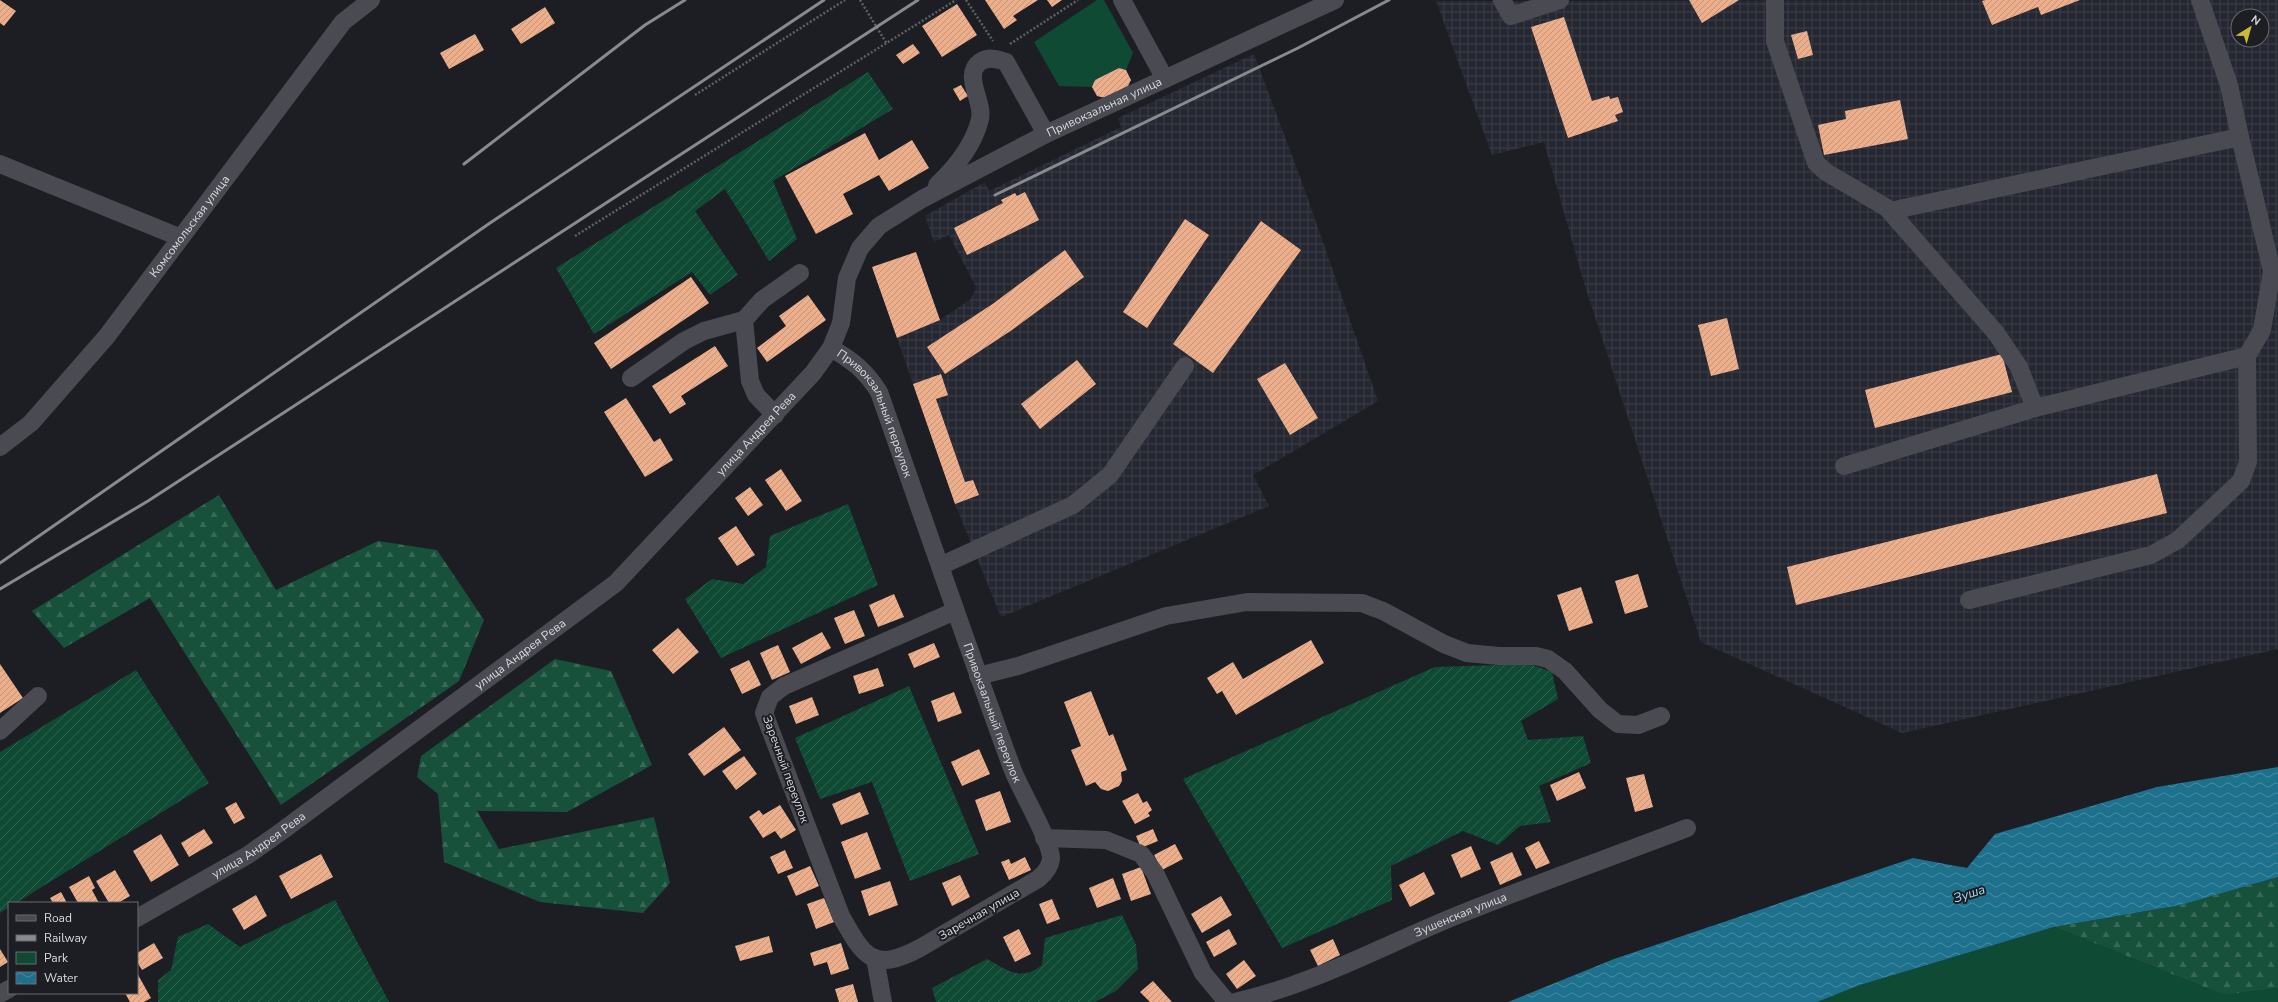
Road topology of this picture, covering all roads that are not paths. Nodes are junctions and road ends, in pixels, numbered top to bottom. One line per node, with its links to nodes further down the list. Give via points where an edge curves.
1 (371, 0): 14 (street, Комсомольская улица, via 342,22)
2 (1122, 0): 8 (street)
3 (1502, 0): 4 (street, via 1511,16)
4 (1560, 0)
5 (1775, 0): 13 (street, via 1775,41 1816,163 1826,172)
6 (2200, 0): 10 (street, via 2229,85)
7 (1332, 1): 8 (street, Привокзальная улица)
8 (1165, 79): 9 (street, Привокзальная улица)
9 (1046, 134): 12 (street, Привокзальная улица); 12 (street, via 1006,62 990,58 982,60 973,72 980,121 952,172)
10 (2240, 137): 13 (street); 19 (street, via 2272,271 2262,330)
11 (0, 164): 14 (street)
12 (922, 199): 17 (street, Привокзальная улица, via 879,226 860,248 847,278)
13 (1890, 211): 22 (street, via 1996,332 2019,367)
14 (179, 237): 24 (street, Комсомольская улица, via 107,336 31,423)
15 (800, 273): 16 (street, via 762,300)
16 (744, 320): 21 (street, via 684,341); 23 (street, via 750,381 756,395)
17 (841, 323): 18 (street, улица Андрея Рева)
18 (831, 348): 23 (street, улица Андрея Рева, via 813,373); 26 (street, Привокзальный переулок, via 856,363 869,376 879,392)
19 (2247, 356): 22 (street); 27 (street, via 2248,462 2241,481 2178,540 2151,555)
20 (1185, 366): 26 (street, via 1110,475 1073,505)
21 (631, 378)
22 (2035, 408): 25 (street)
23 (775, 415): 35 (street, улица Андрея Рева, via 616,583 282,831 248,854)
24 (0, 447)
25 (1844, 466)
26 (940, 566): 28 (street, Привокзальный переулок)
27 (1969, 600)
28 (955, 610): 29 (street, Привокзальный переулок); 36 (street, Заречный переулок, via 784,686 770,697 764,713 841,916 857,945)
29 (978, 676): 31 (street, via 1018,666 1166,616 1246,602 1362,603 1467,653 1536,656 1548,659 1565,670 1600,710 1618,724 1638,725); 34 (street, Привокзальный переулок, via 1016,779)
30 (38, 696): 32 (street)
31 (1660, 716)
32 (0, 731)
33 (1687, 828): 39 (street, Зушенская улица, via 1457,916 1303,980)
34 (1044, 838): 36 (street, Заречная улица, via 1051,859 1048,870 1038,879 901,959 888,961); 38 (street, via 1106,840 1141,854 1155,873 1204,973)
35 (138, 917)
36 (875, 958): 37 (street)
37 (883, 1002)
38 (1227, 1002)
39 (1234, 1002)

